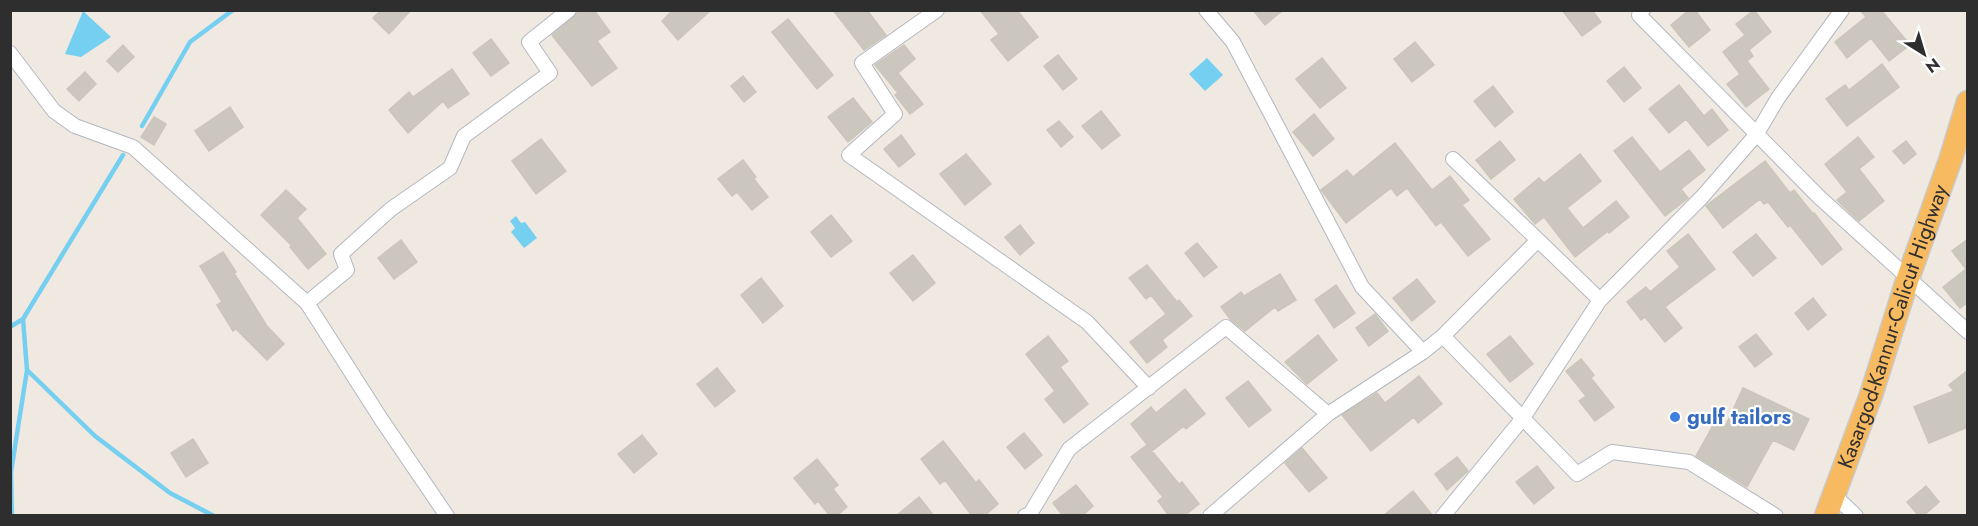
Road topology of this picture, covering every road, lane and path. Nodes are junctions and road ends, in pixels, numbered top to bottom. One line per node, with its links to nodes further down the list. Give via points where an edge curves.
1 (569, 10): 13 (street, via 529,42 550,73 464,136 450,168 391,209 342,254 347,270)
2 (937, 10): 17 (street, via 862,63 895,114 849,155 1087,322)
3 (1206, 10): 16 (street, via 1233,42 1362,287)
4 (1643, 10): 8 (street, via 1639,15)
5 (1842, 10): 8 (street)
6 (10, 53): 13 (street, via 54,111 75,126 133,147)
7 (1968, 102): 11 (highway, Kasargod-Kannur-Calicut Highway)
8 (1756, 135): 11 (street); 12 (street, via 1702,197)
9 (1453, 159): 10 (street)
10 (1538, 240): 12 (street); 15 (street)
11 (1908, 278): 14 (street); 20 (highway, Kasargod-Kannur-Calicut Highway, via 1871,395)
12 (1600, 300): 19 (street)
13 (307, 303): 22 (street)
14 (1968, 332)
15 (1443, 336): 16 (street); 19 (street)
16 (1423, 352): 18 (street)
17 (1149, 388): 18 (street, via 1226,327); 21 (street, via 1069,449)
18 (1328, 414): 23 (street)
19 (1523, 418): 24 (street); 25 (street, via 1577,474 1612,452 1689,462)
20 (1833, 494): 26 (highway, Kasargod-Kannur-Calicut Highway); 27 (street)
21 (1029, 515)
22 (447, 516)
23 (1210, 516)
24 (1443, 516)
25 (1776, 516)
26 (1826, 516)
27 (1856, 516)

